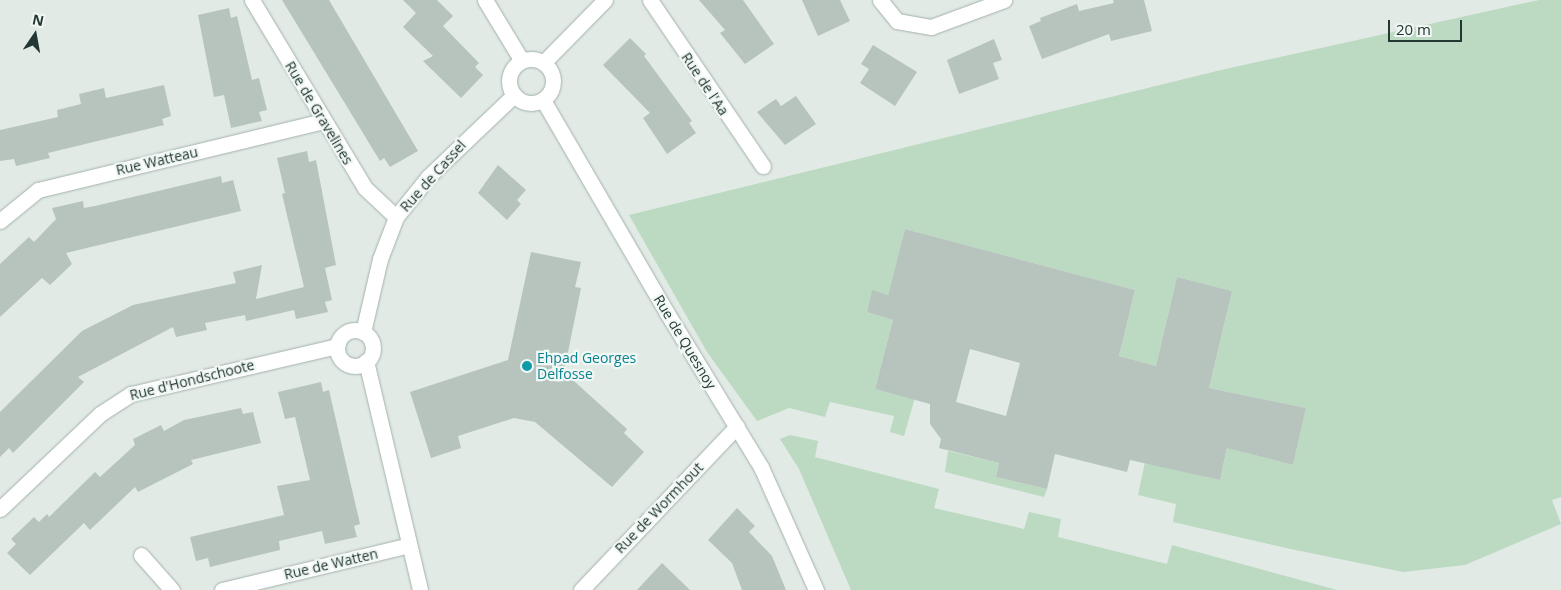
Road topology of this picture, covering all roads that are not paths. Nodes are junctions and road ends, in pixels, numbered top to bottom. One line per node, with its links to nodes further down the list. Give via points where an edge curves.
1 (252, 0): 11 (street, Rue de Gravelines)
2 (485, 0): 7 (street)
3 (605, 0): 8 (street)
4 (650, 0): 12 (street, Rue de l'Aa)
5 (880, 0): 6 (street, via 897,21 931,27)
6 (1004, 0)
7 (522, 61): 8 (street); 9 (street, via 510,76)
8 (544, 62): 10 (street, via 554,81)
9 (514, 95): 10 (street, via 531,103); 13 (street, Rue de Cassel, via 428,177)
10 (543, 100): 18 (street, Rue de Quesnoy)
11 (324, 120): 13 (street, Rue de Gravelines, via 368,193); 14 (street, Rue Watteau, via 38,190)
12 (763, 166)
13 (396, 217): 15 (street, Rue de Cassel, via 380,259)
14 (0, 222)
15 (363, 332): 16 (street, via 346,332); 17 (street, via 373,346)
16 (337, 346): 17 (street, via 340,357 349,365); 19 (street, Rue d'Hondschoote, via 131,394 100,414)
17 (366, 361): 20 (street)
18 (737, 426): 25 (street, Rue de Wormhout); 26 (street, Rue de Quesnoy, via 761,467)
19 (0, 510)
20 (410, 545): 23 (street, Rue de Watten); 24 (street)
21 (141, 555): 22 (street)
22 (172, 590)
23 (222, 590)
24 (420, 590)
25 (581, 590)
26 (816, 590)

